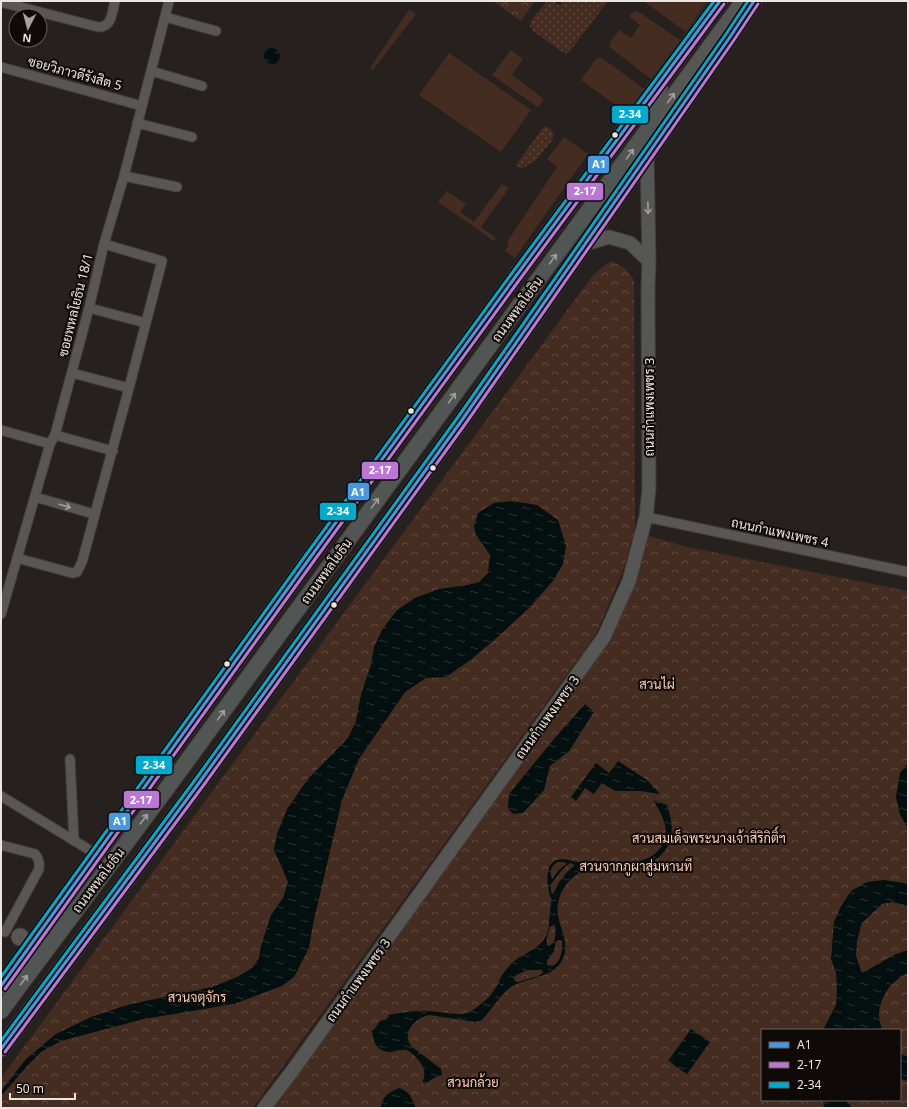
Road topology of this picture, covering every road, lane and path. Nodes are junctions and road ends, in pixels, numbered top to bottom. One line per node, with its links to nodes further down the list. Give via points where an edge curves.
1 (115, 1): 6 (street, via 110,21 104,27)
2 (169, 1): 7 (street, ซอยพหลโยธิน 18/1)
3 (720, 1): 11 (main road, ถนนพหลโยธิน)
4 (742, 1): 15 (street, one-way to 4)
5 (754, 1): 17 (main road)
6 (1, 2)
7 (165, 17): 8 (street); 10 (street, ซอยพหลโยธิน 18/1)
8 (216, 31)
9 (1, 66): 13 (street, ซอยวิภาวดีรังสิต 5)
10 (151, 71): 12 (street); 13 (street, ซอยพหลโยธิน 18/1)
11 (663, 77): 15 (main road); 35 (main road, ถนนพหลโยธิน)
12 (202, 86)
13 (142, 106): 14 (street, ซอยพหลโยธิน 18/1)
14 (137, 123): 16 (street); 18 (street, ซอยพหลโยธิน 18/1)
15 (648, 129): 34 (main road, ถนนพหลโยธิน, one-way to 15)
16 (192, 137)
17 (647, 155): 21 (main road); 22 (street, ถนนกำแพงเพชร 3, one-way to 22)
18 (124, 176): 19 (street); 20 (street, ซอยพหลโยธิน 18/1)
19 (177, 187)
20 (104, 244): 23 (street, ซอยพหลโยธิน 18/1); 24 (street, via 162,261)
21 (585, 244): 22 (street, via 609,236 630,243); 48 (main road, via 462,420 199,784)
22 (649, 261): 33 (street, ถนนกำแพงเพชร 3)
23 (89, 308): 24 (street); 25 (street, ซอยพหลโยธิน 18/1)
24 (146, 323): 26 (street)
25 (72, 373): 26 (street); 28 (street, ซอยพหลโยธิน 18/1)
26 (129, 388): 30 (street)
27 (1, 430): 29 (street)
28 (55, 435): 29 (street, ซอยพหลโยธิน 18/1); 30 (street)
29 (50, 444): 31 (street, ซอยพหลโยธิน 18/1)
30 (113, 450): 32 (street)
31 (35, 497): 32 (street, one-way to 32); 36 (street, ซอยพหลโยธิน 18/1)
32 (94, 514): 36 (street, via 78,572)
33 (646, 517): 37 (street, ถนนกำแพงเพชร 4); 49 (street, ถนนกำแพงเพชร 3, via 630,581 604,637)
34 (352, 535): 35 (main road); 47 (main road, ถนนพหลโยธิน, one-way to 34)
35 (312, 554): 43 (main road, ถนนพหลโยธิน)
36 (17, 558): 38 (street, ซอยพหลโยธิน 18/1)
37 (908, 572)
38 (1, 614)
39 (70, 759): 41 (street)
40 (1, 796): 41 (street)
41 (74, 841): 43 (street)
42 (1, 845): 44 (street, via 35,854 40,865)
43 (96, 854): 45 (main road, ถนนพหลโยธิน)
44 (3, 931): 45 (street)
45 (23, 940): 46 (main road, ถนนพหลโยธิน)
46 (1, 986)
47 (1, 1011)
48 (1, 1049)
49 (264, 1108)

